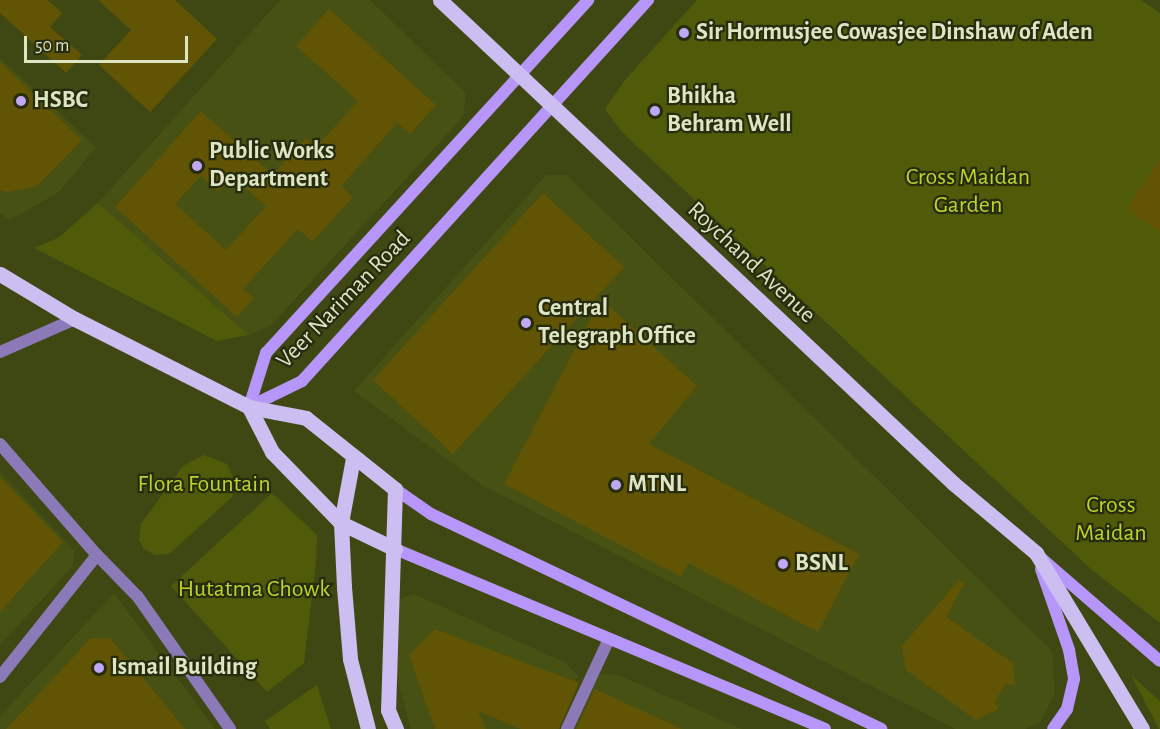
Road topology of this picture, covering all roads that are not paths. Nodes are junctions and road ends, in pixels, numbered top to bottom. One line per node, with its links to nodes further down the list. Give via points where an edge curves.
1 (440, 0): 4 (main road, Roychand Avenue)
2 (588, 0): 4 (main road, Veer Nariman Road)
3 (648, 0): 5 (main road, Veer Nariman Road)
4 (520, 77): 5 (main road, Roychand Avenue); 9 (main road, Veer Nariman Road, via 266,353)
5 (552, 110): 9 (main road, Veer Nariman Road, via 302,381); 15 (main road, Roychand Avenue, via 953,483)
6 (0, 274): 7 (main road)
7 (75, 319): 8 (street); 9 (main road)
8 (0, 352)
9 (249, 408): 11 (main road, via 306,418); 13 (main road, via 272,452)
10 (0, 444): 16 (street)
11 (353, 458): 12 (main road); 13 (main road)
12 (398, 490): 14 (main road); 25 (main road, via 430,514)
13 (341, 523): 14 (main road); 21 (main road, via 350,659)
14 (395, 549): 17 (main road); 22 (main road, via 388,710)
15 (1036, 553): 18 (main road); 26 (main road, via 1069,650 1074,679 1067,710); 27 (main road, Roychand Avenue)
16 (98, 555): 19 (street); 20 (street, via 138,597)
17 (609, 639): 23 (street); 24 (main road)
18 (1160, 661)
19 (0, 677)
20 (230, 729)
21 (368, 729)
22 (396, 729)
23 (567, 729)
24 (825, 729)
25 (881, 729)
26 (1053, 729)
27 (1142, 729)

